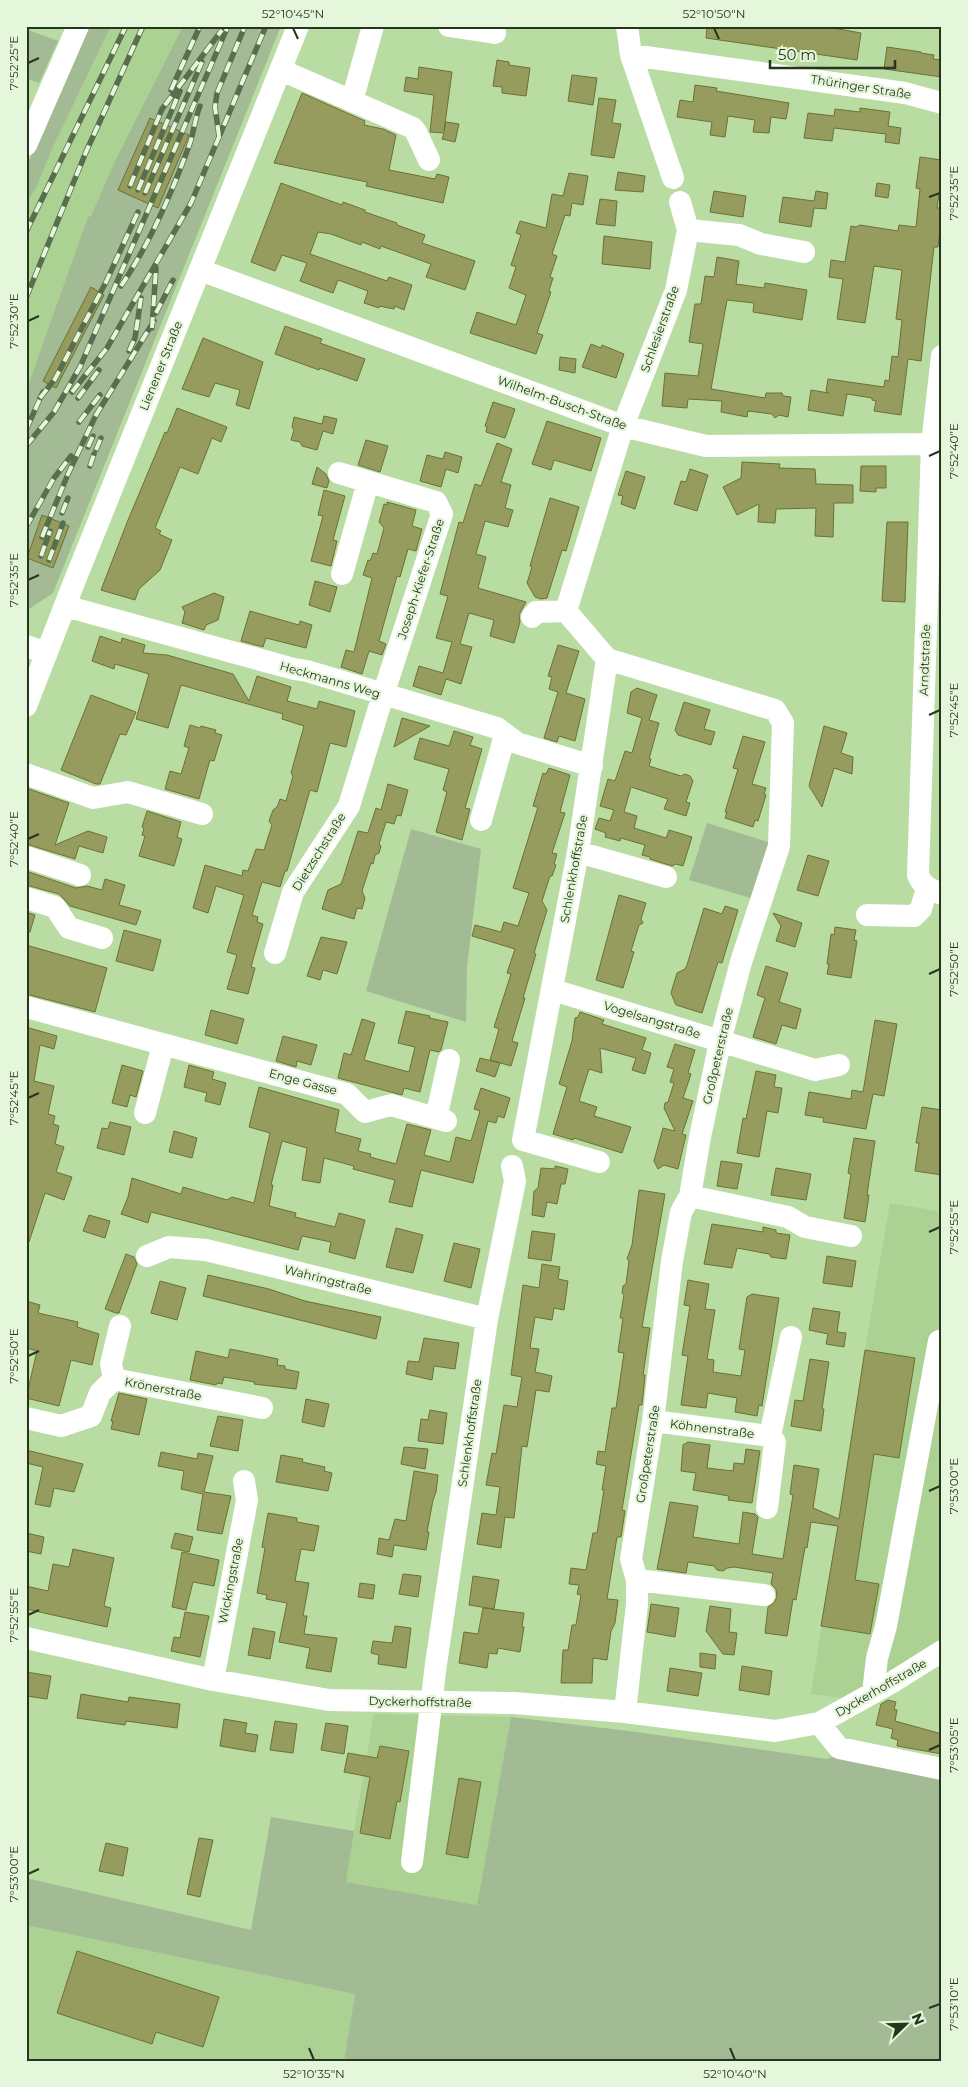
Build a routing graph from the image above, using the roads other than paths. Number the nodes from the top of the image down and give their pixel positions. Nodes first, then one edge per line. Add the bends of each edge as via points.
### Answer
1 (78, 26) edge
2 (298, 26) edge
3 (373, 26) edge
4 (449, 26) edge
5 (627, 26) edge
6 (495, 33) dead end
7 (631, 55) junction
8 (281, 70) junction
9 (352, 101) junction
10 (942, 103) edge
11 (26, 146) edge
12 (429, 160) dead end
13 (673, 178) dead end
14 (680, 202) dead end
15 (688, 230) junction
16 (804, 252) dead end
17 (200, 270) junction
18 (942, 356) edge
19 (623, 426) junction
20 (937, 445) edge
21 (339, 473) dead end
22 (368, 482) junction
23 (342, 574) dead end
24 (64, 606) junction
25 (566, 611) junction
26 (532, 618) dead end
27 (36, 650) edge
28 (606, 659) junction
29 (383, 695) junction
30 (26, 706) edge
31 (505, 734) junction
32 (592, 766) junction
33 (26, 774) edge
34 (202, 814) dead end
35 (481, 820) dead end
36 (578, 852) junction
37 (26, 857) edge
38 (80, 875) dead end
39 (666, 877) dead end
40 (934, 891) edge
41 (26, 898) edge
42 (868, 915) dead end
43 (102, 938) dead end
44 (275, 953) dead end
45 (552, 990) junction
46 (26, 1007) edge
47 (720, 1042) junction
48 (163, 1045) junction
49 (449, 1060) dead end
50 (839, 1065) dead end
51 (145, 1113) dead end
52 (600, 1162) dead end
53 (512, 1166) dead end
54 (690, 1196) junction
55 (851, 1236) dead end
56 (147, 1256) dead end
57 (487, 1319) junction
58 (120, 1326) dead end
59 (791, 1337) dead end
60 (939, 1341) dead end
61 (114, 1380) junction
62 (262, 1408) dead end
63 (26, 1418) edge
64 (653, 1421) junction
65 (770, 1436) junction
66 (244, 1481) dead end
67 (767, 1508) dead end
68 (637, 1580) junction
69 (764, 1595) dead end
70 (26, 1638) edge
71 (942, 1651) edge
72 (213, 1680) junction
73 (874, 1693) junction
74 (431, 1702) junction
75 (625, 1712) junction
76 (819, 1723) junction
77 (942, 1769) edge
78 (412, 1862) dead end

1 - 11 street
2 - 8 street, Lienener Straße
3 - 9 street
4 - 6 street
5 - 7 street
7 - 10 street, Thüringer Straße via 905,92
7 - 13 street
8 - 9 street
8 - 17 street, Lienener Straße
9 - 12 street via 413,128
14 - 15 street, Schlesierstraße
15 - 16 street via 739,235 761,244
15 - 19 street, Schlesierstraße via 676,290
17 - 19 street, Wilhelm-Busch-Straße
17 - 24 street, Lienener Straße
18 - 20 street, Arndtstraße
19 - 20 street, Wilhelm-Busch-Straße via 706,446
19 - 25 street
20 - 40 street, Arndtstraße via 918,875 922,883
21 - 22 street, Joseph-Kiefer-Straße
22 - 23 street
22 - 29 street, Joseph-Kiefer-Straße via 436,502 442,514
24 - 27 street, Lienener Straße
24 - 29 street, Heckmanns Weg via 307,671
25 - 26 street via 536,612
25 - 28 street
27 - 30 street, Lienener Straße
28 - 32 street, Schlenkhoffstraße
28 - 47 street, Großpeterstraße via 774,710 782,723 779,846 741,962
29 - 31 street, Heckmanns Weg via 497,728
29 - 44 street, Dietzschstraße via 349,806 293,892
31 - 32 street, Heckmanns Weg via 517,743
31 - 35 street
32 - 36 street, Schlenkhoffstraße
33 - 34 street via 93,798 128,792
36 - 39 street
36 - 45 street, Schlenkhoffstraße
37 - 38 street
40 - 42 street via 914,916
41 - 43 street via 55,907 69,928
45 - 47 street, Vogelsangstraße
45 - 52 street, Schlenkhoffstraße via 523,1140
46 - 48 street, Enge Gasse
47 - 50 street, Vogelsangstraße via 814,1070
47 - 54 street, Großpeterstraße
48 - 49 street, Enge Gasse via 347,1094 365,1112 391,1105 440,1119
48 - 51 street
53 - 57 street, Schlenkhoffstraße via 515,1181
54 - 55 street via 788,1217 805,1227
54 - 64 street, Großpeterstraße via 681,1212 672,1261
56 - 57 street, Wahringstraße via 169,1247 206,1250
57 - 74 street, Schlenkhoffstraße
58 - 61 street via 110,1364
59 - 65 street, Köhnenstraße
60 - 73 street via 888,1617 877,1658
61 - 62 street, Krönerstraße
61 - 63 street, Krönerstraße via 100,1393 92,1416 61,1426
64 - 65 street, Köhnenstraße
64 - 68 street, Großpeterstraße via 632,1559
65 - 67 street, Köhnenstraße via 775,1442
66 - 72 street, Wickingstraße via 247,1500
68 - 69 street
68 - 75 street, Großpeterstraße
70 - 72 street, Dyckerhoffstraße
71 - 73 street, Dyckerhoffstraße
72 - 74 street, Dyckerhoffstraße via 329,1700
73 - 76 street, Dyckerhoffstraße
74 - 75 street, Dyckerhoffstraße via 514,1703
74 - 78 street, Schlenkhoffstraße
75 - 76 street, Dyckerhoffstraße via 775,1731
76 - 77 street, Dyckerhoffstraße via 839,1748

